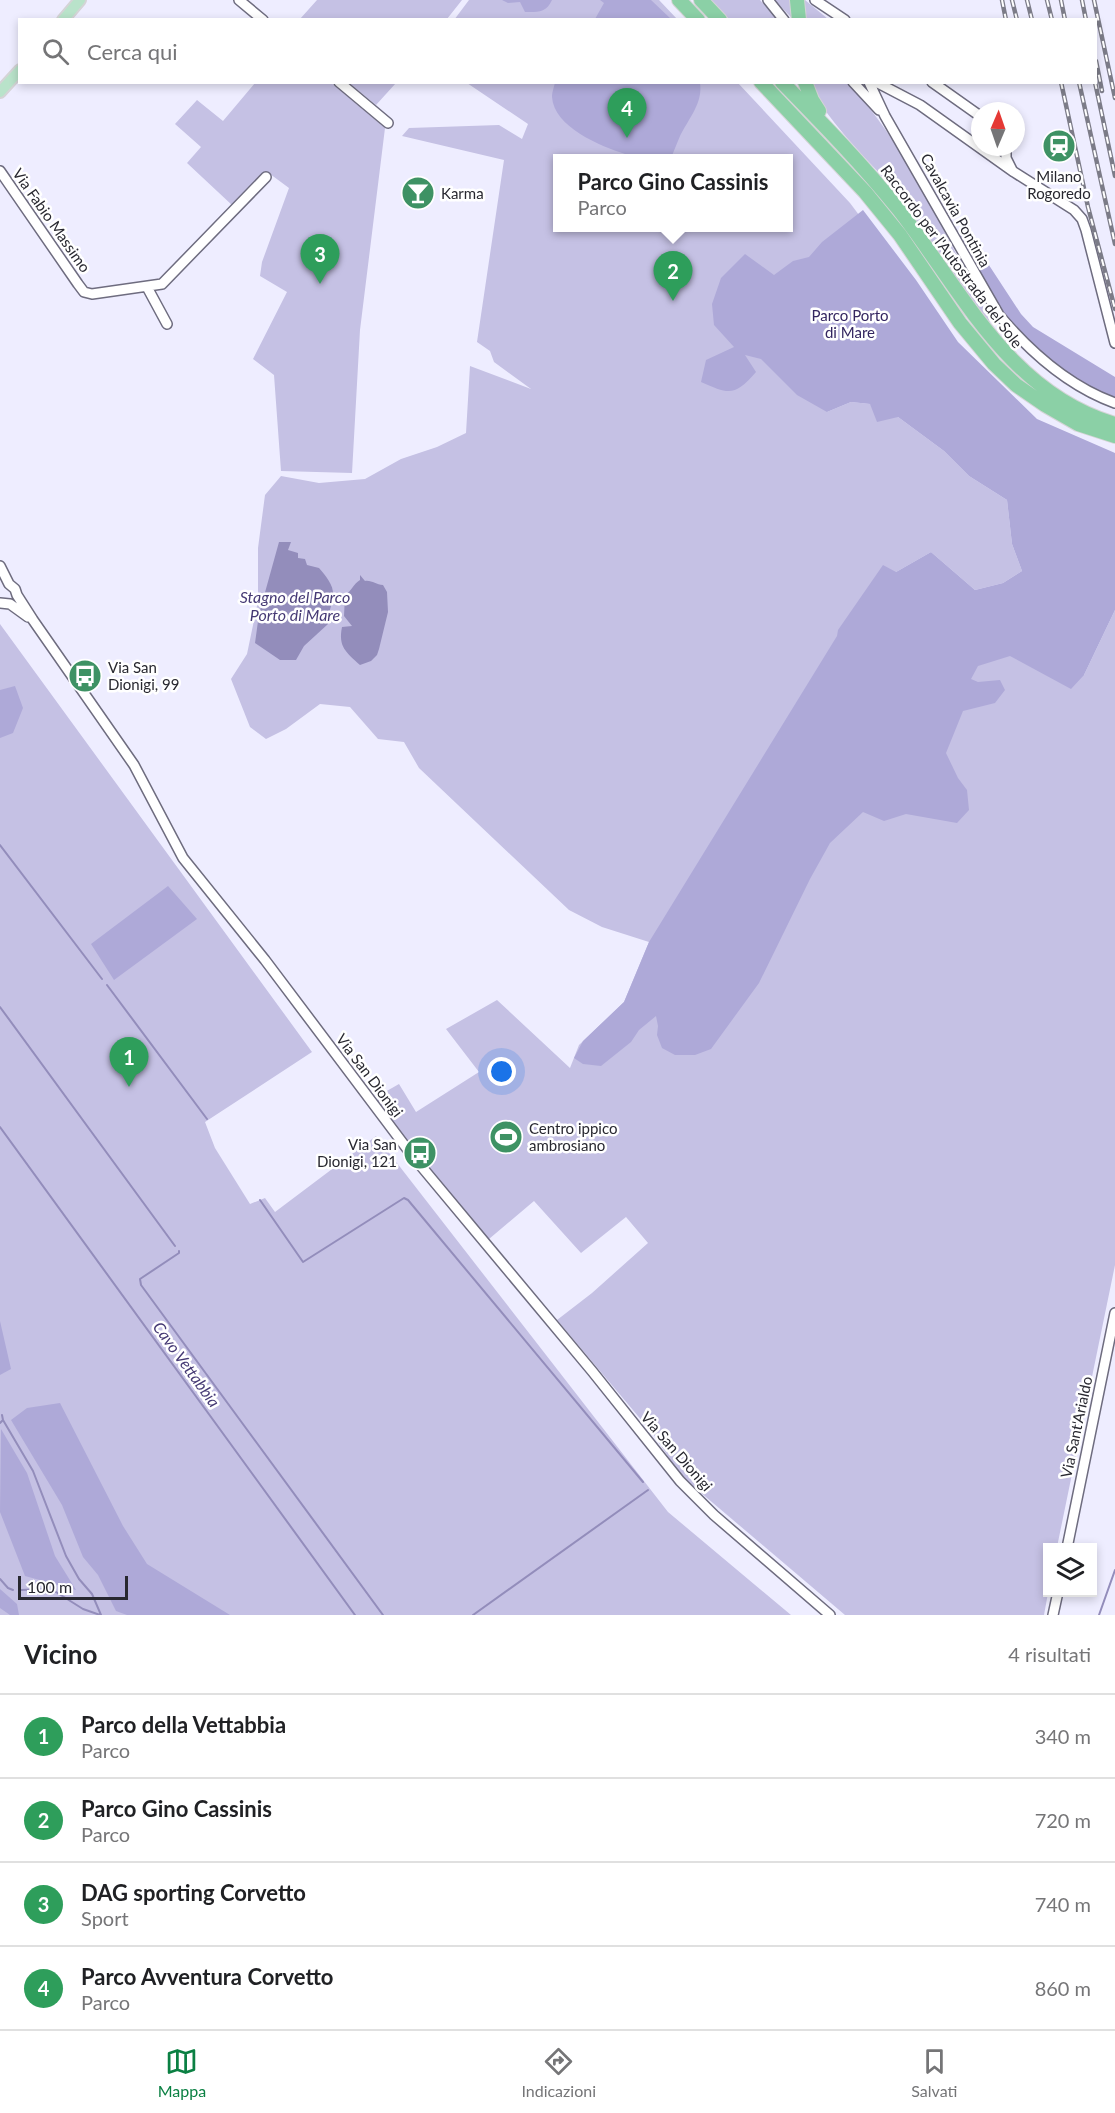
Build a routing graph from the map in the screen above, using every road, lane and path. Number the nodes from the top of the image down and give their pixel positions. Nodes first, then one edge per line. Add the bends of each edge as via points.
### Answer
1 (80, 0) edge
2 (238, 0) edge
3 (679, 0) edge
4 (701, 0) edge
5 (768, 0) edge
6 (797, 0) edge
7 (815, 0) edge
8 (835, 17) edge
9 (65, 18) edge
10 (260, 18) edge
11 (696, 18) edge
12 (718, 18) edge
13 (782, 18) edge
14 (799, 18) edge
15 (18, 72) edge
16 (341, 84) edge
17 (763, 84) edge
18 (784, 84) edge
19 (806, 84) edge
20 (855, 84) edge
21 (870, 84) edge
22 (880, 84) edge
23 (935, 84) edge
24 (0, 92) edge
25 (971, 110) edge
26 (885, 117) junction
27 (388, 123) dead end
28 (971, 141) edge
29 (992, 156) edge
30 (1006, 156) edge
31 (0, 171) edge
32 (1014, 172) junction
33 (266, 177) dead end
34 (895, 206) junction
35 (147, 287) junction
36 (167, 324) dead end
37 (1115, 343) edge
38 (1115, 403) edge
39 (1115, 424) edge
40 (1115, 436) edge
41 (0, 566) edge
42 (4, 585) edge
43 (17, 595) junction
44 (5, 604) edge
45 (33, 620) junction
46 (1115, 1313) edge
47 (1068, 1543) edge
48 (1057, 1597) edge
49 (830, 1615) edge
50 (1053, 1615) edge

1 - 9 main road
2 - 10 street
3 - 11 highway
4 - 12 highway
5 - 13 street
6 - 14 highway
7 - 8 street
15 - 24 main road
16 - 27 street
17 - 40 highway, Raccordo per l'Autostrada del Sole via 886,217 994,364 1045,405 1078,424
18 - 34 highway, Raccordo per l'Autostrada del Sole
19 - 34 highway via 816,109 884,183
20 - 26 street, Cavalcavia Pontinia
21 - 26 street, Cavalcavia Pontinia
22 - 28 street via 920,105
23 - 25 street
26 - 38 street, Cavalcavia Pontinia via 999,315 1021,341 1059,373
29 - 32 street
30 - 32 street
31 - 35 street, Via Fabio Massimo via 84,292
32 - 37 street via 1082,219
33 - 35 street via 162,284
34 - 39 highway, Raccordo per l'Autostrada del Sole via 1012,361 1060,398
35 - 36 street
41 - 42 street, Via San Dionigi
42 - 43 street, Via San Dionigi via 15,588
43 - 44 street, Via San Dionigi
43 - 45 street, Via San Dionigi
44 - 45 street, Via San Dionigi
45 - 49 street, Via San Dionigi via 134,765 183,858 412,1155 680,1480 714,1515
46 - 47 street, Via Sant'Arialdo
48 - 50 street

